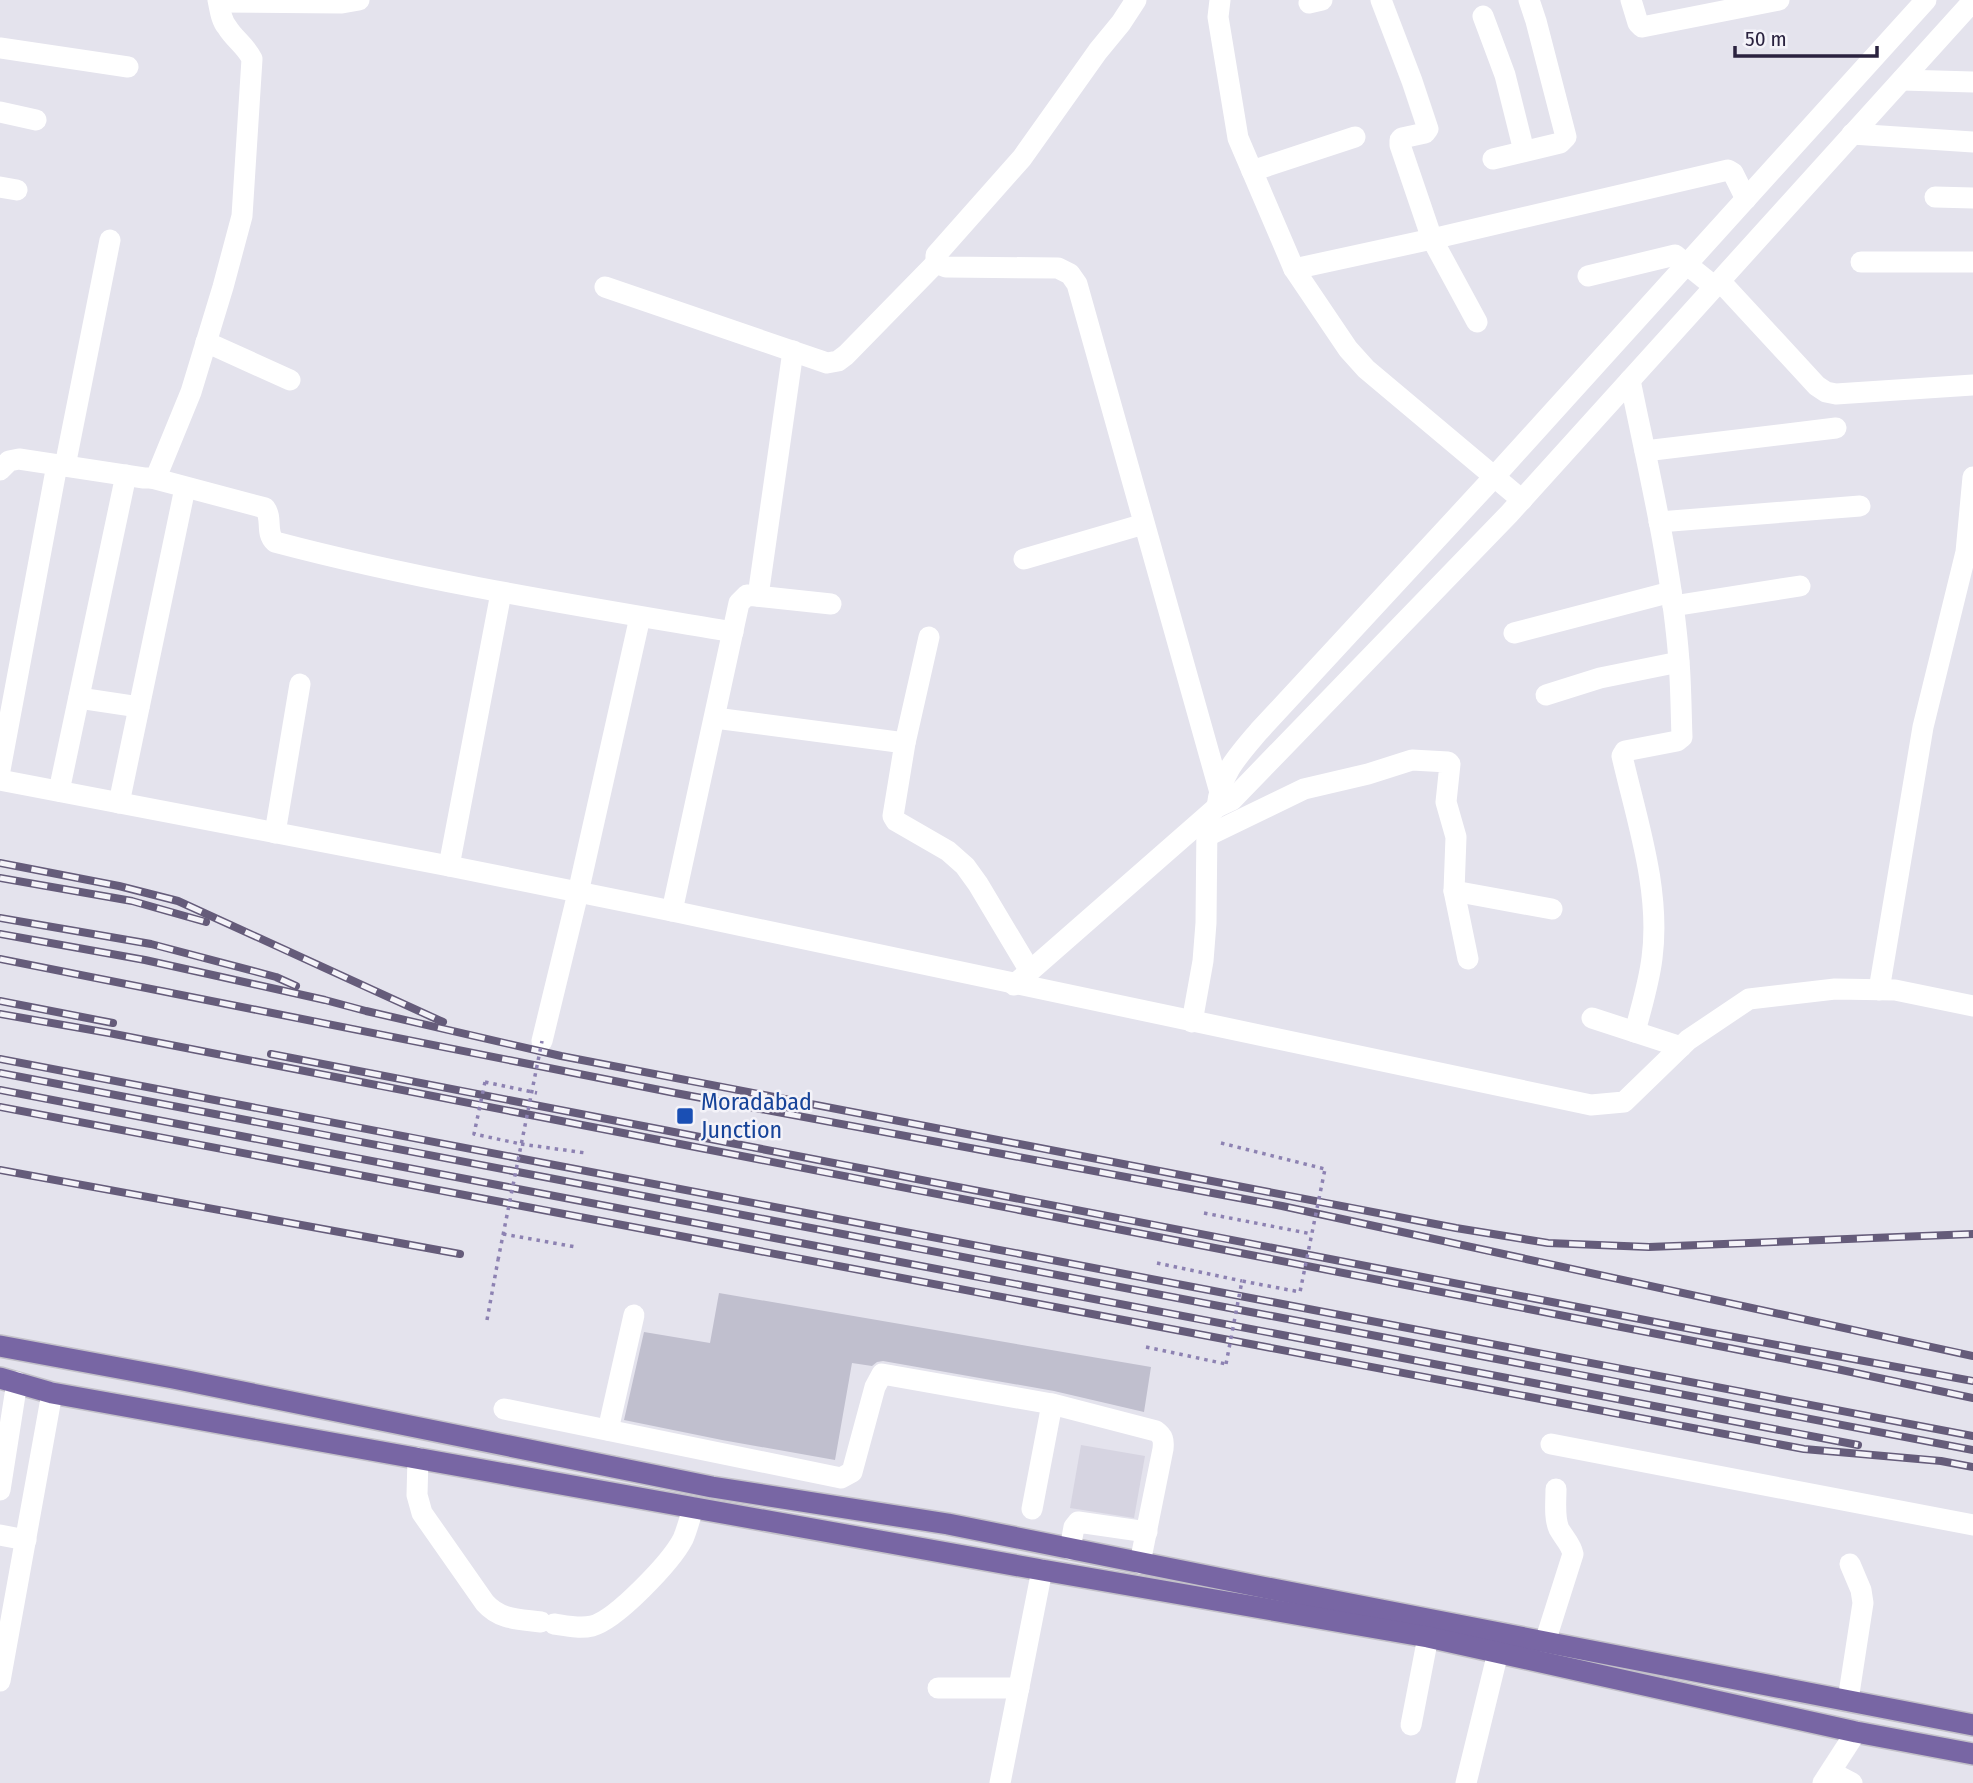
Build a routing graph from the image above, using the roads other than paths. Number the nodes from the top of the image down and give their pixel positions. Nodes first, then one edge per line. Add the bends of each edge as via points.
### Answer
1 (1136, 0) edge
2 (1220, 0) edge
3 (1381, 0) edge
4 (1528, 0) edge
5 (1631, 0) edge
6 (1779, 0) edge
7 (1926, 0) edge
8 (218, 1) edge
9 (347, 1) edge
10 (1973, 1) edge
11 (1483, 16) dead end
12 (0, 48) edge
13 (128, 67) dead end
14 (1902, 80) junction
15 (1973, 82) edge
16 (0, 112) edge
17 (36, 120) dead end
18 (1853, 134) junction
19 (1355, 137) dead end
20 (1973, 142) edge
21 (1524, 151) junction
22 (1493, 159) dead end
23 (1252, 171) junction
24 (1935, 197) dead end
25 (1973, 198) edge
26 (1746, 199) junction
27 (1433, 239) junction
28 (110, 240) dead end
29 (936, 262) junction
30 (1861, 262) dead end
31 (1973, 262) edge
32 (1687, 264) junction
33 (1294, 269) junction
34 (1588, 276) dead end
35 (1717, 284) junction
36 (605, 287) dead end
37 (1477, 322) dead end
38 (206, 341) junction
39 (793, 351) junction
40 (290, 380) dead end
41 (1630, 380) junction
42 (1973, 385) edge
43 (1836, 428) dead end
44 (1645, 452) junction
45 (61, 466) junction
46 (0, 470) edge
47 (126, 475) junction
48 (1494, 477) junction
49 (1973, 477) edge
50 (152, 478) junction
51 (185, 488) junction
52 (1522, 500) junction
53 (1860, 506) dead end
54 (1659, 522) junction
55 (1144, 524) junction
56 (1024, 559) dead end
57 (1800, 586) dead end
58 (501, 593) junction
59 (758, 596) junction
60 (1672, 599) junction
61 (831, 604) dead end
62 (640, 617) junction
63 (733, 632) junction
64 (1514, 633) dead end
65 (929, 637) dead end
66 (1679, 662) junction
67 (300, 684) dead end
68 (1546, 695) dead end
69 (79, 698) junction
70 (139, 707) junction
71 (715, 718) junction
72 (905, 743) junction
73 (0, 770) edge
74 (0, 780) edge
75 (59, 791) junction
76 (120, 803) junction
77 (1212, 812) junction
78 (275, 833) junction
79 (449, 866) junction
80 (1454, 891) junction
81 (578, 893) junction
82 (1552, 909) dead end
83 (672, 911) junction
84 (1468, 959) dead end
85 (1022, 978) junction
86 (1879, 990) junction
87 (1973, 1006) edge
88 (1592, 1018) dead end
89 (1192, 1022) junction
90 (1635, 1032) junction
91 (542, 1041) road end
92 (1681, 1047) junction
93 (634, 1315) dead end
94 (0, 1346) edge
95 (9, 1380) edge
96 (52, 1392) junction
97 (1052, 1404) junction
98 (504, 1409) dead end
99 (608, 1430) junction
100 (476, 1440) junction
101 (1551, 1444) dead end
102 (418, 1458) junction
103 (466, 1467) junction
104 (1556, 1489) dead end
105 (0, 1490) edge
106 (693, 1508) junction
107 (852, 1509) junction
108 (1032, 1509) dead end
109 (1973, 1525) edge
110 (1147, 1532) junction
111 (0, 1535) edge
112 (847, 1535) junction
113 (26, 1540) junction
114 (1070, 1549) junction
115 (1140, 1563) junction
116 (1850, 1564) dead end
117 (1042, 1570) junction
118 (1428, 1637) junction
119 (1545, 1642) junction
120 (1500, 1643) junction
121 (0, 1681) edge
122 (938, 1688) dead end
123 (1019, 1688) junction
124 (1847, 1700) junction
125 (1928, 1716) junction
126 (1973, 1724) edge
127 (1411, 1725) dead end
128 (1856, 1732) junction
129 (1922, 1744) junction
130 (1973, 1754) edge
131 (1827, 1777) edge
132 (1000, 1783) edge
133 (1466, 1783) edge
134 (1852, 1783) edge

1 - 29 street via 1022,158 936,255
2 - 23 street via 1218,17 1238,138
3 - 27 street via 1428,129 1402,138 1400,145
4 - 21 street via 1566,137 1560,143
5 - 6 street via 1642,27
7 - 26 street
8 - 9 street
8 - 38 street via 226,27 247,50 253,68 242,216
10 - 14 street
11 - 21 street via 1505,75
12 - 13 street
14 - 15 street
14 - 18 street
16 - 17 street
18 - 20 street
18 - 35 street
19 - 23 street
21 - 22 street
23 - 33 street
24 - 25 street
26 - 27 street via 1728,170
26 - 32 street
27 - 33 street
27 - 37 street
28 - 45 street
29 - 39 street via 838,361 827,363
29 - 55 street via 946,267 1058,268 1070,274 1082,300
30 - 31 street
32 - 34 street via 1672,255
32 - 35 street
32 - 48 street
33 - 48 street via 1366,369
35 - 41 street
35 - 42 street via 1826,392
36 - 39 street
38 - 40 street
38 - 50 street via 158,475
39 - 59 street
41 - 44 street
41 - 52 street
43 - 44 street
44 - 54 street
45 - 46 street via 19,459
45 - 47 street
45 - 73 street
47 - 50 street
47 - 69 street
48 - 52 street
48 - 77 street via 1251,741 1228,771
49 - 86 street via 1966,552 1923,727
50 - 51 street
51 - 58 street via 265,508 275,542
51 - 70 street
52 - 77 street via 1232,800
53 - 54 street
54 - 60 street
55 - 56 street
55 - 77 street
57 - 60 street
58 - 62 street
58 - 79 street
59 - 61 street
59 - 63 street via 747,595 739,603
60 - 64 street via 1576,615
60 - 66 street
62 - 63 street
62 - 81 street
63 - 71 street
65 - 72 street
66 - 68 street
66 - 90 street via 1682,737 1625,751 1622,756 1654,916 1652,958
67 - 78 street
69 - 70 street
69 - 75 street
70 - 76 street
71 - 72 street
71 - 83 street
72 - 85 street via 893,816 965,866
74 - 75 street
75 - 76 street
76 - 78 street
77 - 80 street via 1412,760 1447,761 1447,807 1456,837
77 - 85 street
77 - 89 street via 1203,961
78 - 79 street
79 - 81 street
80 - 82 street
80 - 84 street
81 - 83 street
81 - 91 street
83 - 85 street
85 - 89 street
86 - 87 street
86 - 92 street via 1835,989 1749,999
88 - 90 street
89 - 92 street via 1591,1105 1624,1101
90 - 92 street
93 - 99 street
94 - 100 main road
95 - 96 main road
95 - 105 street
96 - 102 main road
96 - 113 street
97 - 99 street via 882,1374 852,1472 841,1478
97 - 108 street
97 - 110 street via 1162,1436
98 - 99 street
100 - 103 main road
100 - 107 main road via 712,1488
101 - 109 street
102 - 103 main road
102 - 106 street via 417,1495 422,1513 485,1603 501,1617 580,1628 608,1619 672,1557
103 - 106 main road
104 - 119 street via 1556,1521 1573,1554
106 - 112 main road
107 - 112 main road
107 - 114 main road
110 - 114 street via 1078,1522
110 - 115 street
111 - 113 street
112 - 117 main road
113 - 121 street
114 - 115 main road
115 - 120 main road
116 - 124 street via 1863,1604
117 - 118 main road
117 - 123 street
118 - 120 main road
118 - 127 street
119 - 120 main road
119 - 124 main road
120 - 128 main road
120 - 133 street
122 - 123 street
123 - 132 street
124 - 125 main road
125 - 126 main road
125 - 129 main road
128 - 129 main road
128 - 131 street
129 - 130 main road
131 - 134 street

